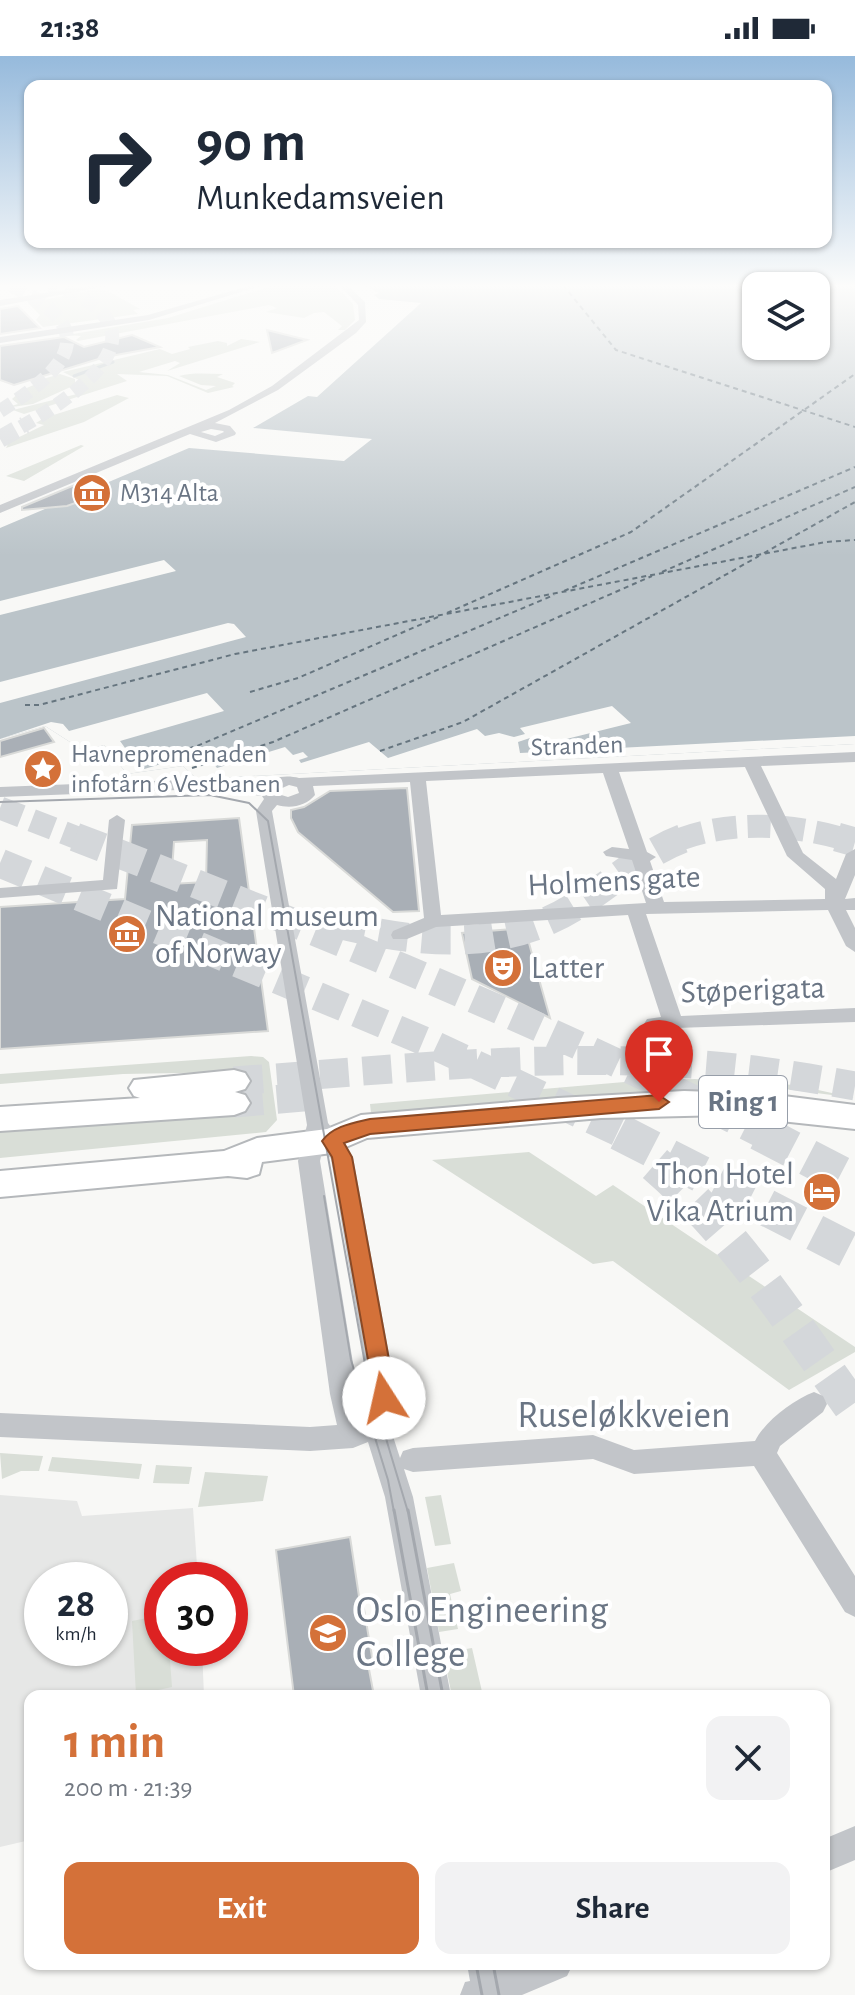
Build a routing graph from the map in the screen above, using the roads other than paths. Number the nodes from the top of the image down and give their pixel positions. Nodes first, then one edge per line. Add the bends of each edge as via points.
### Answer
1 (292, 375) edge
2 (233, 412) junction
3 (217, 426) dead end
4 (0, 509) edge
5 (855, 757) edge
6 (751, 762) junction
7 (610, 769) junction
8 (417, 775) junction
9 (0, 792) edge
10 (271, 796) junction
11 (117, 820) dead end
12 (612, 852) dead end
13 (855, 854) edge
14 (643, 857) junction
15 (0, 893) edge
16 (834, 904) junction
17 (855, 904) edge
18 (657, 908) junction
19 (635, 910) junction
20 (433, 921) junction
21 (400, 935) dead end
22 (855, 946) edge
23 (855, 1015) edge
24 (234, 1092) tunnel mouth
25 (0, 1099) edge
26 (115, 1100) junction
27 (855, 1117) edge
28 (0, 1119) edge
29 (318, 1142) junction
30 (0, 1184) edge
31 (814, 1404) dead end
32 (0, 1425) edge
33 (365, 1430) junction
34 (763, 1453) junction
35 (413, 1460) dead end
36 (855, 1602) edge
37 (435, 1690) edge
38 (855, 1843) edge
39 (830, 1853) edge
40 (536, 1970) edge
41 (485, 1986) edge

1 - 2 street
2 - 3 street
2 - 4 street
5 - 6 street, Stranden
6 - 7 street, Stranden
6 - 16 street via 796,856 834,887
7 - 8 street, Stranden
7 - 14 street
8 - 10 street, Stranden via 301,782 309,792 303,798 291,802
8 - 20 street
9 - 10 street via 203,784
10 - 29 street via 264,811
11 - 15 street via 111,885
12 - 14 street
13 - 16 street
14 - 18 street
16 - 17 street, Holmens gate
16 - 18 street, Holmens gate
16 - 22 street
18 - 19 street, Holmens gate
19 - 20 street, Holmens gate
19 - 23 street, Støperigata via 664,1024
20 - 21 street, Holmens gate
24 - 26 highway
25 - 26 highway
26 - 28 highway
27 - 29 highway, Ring 1 via 689,1100 370,1126
29 - 30 highway, Ring 1 via 257,1167 228,1163
29 - 33 street via 343,1394
29 - 33 street via 342,1157 384,1398 381,1418
31 - 34 street, Ruseløkkveien via 771,1437
32 - 33 street via 310,1439
33 - 37 street via 399,1497
34 - 35 street, Ruseløkkveien via 634,1462 593,1447
34 - 36 street
38 - 39 street
40 - 41 street

